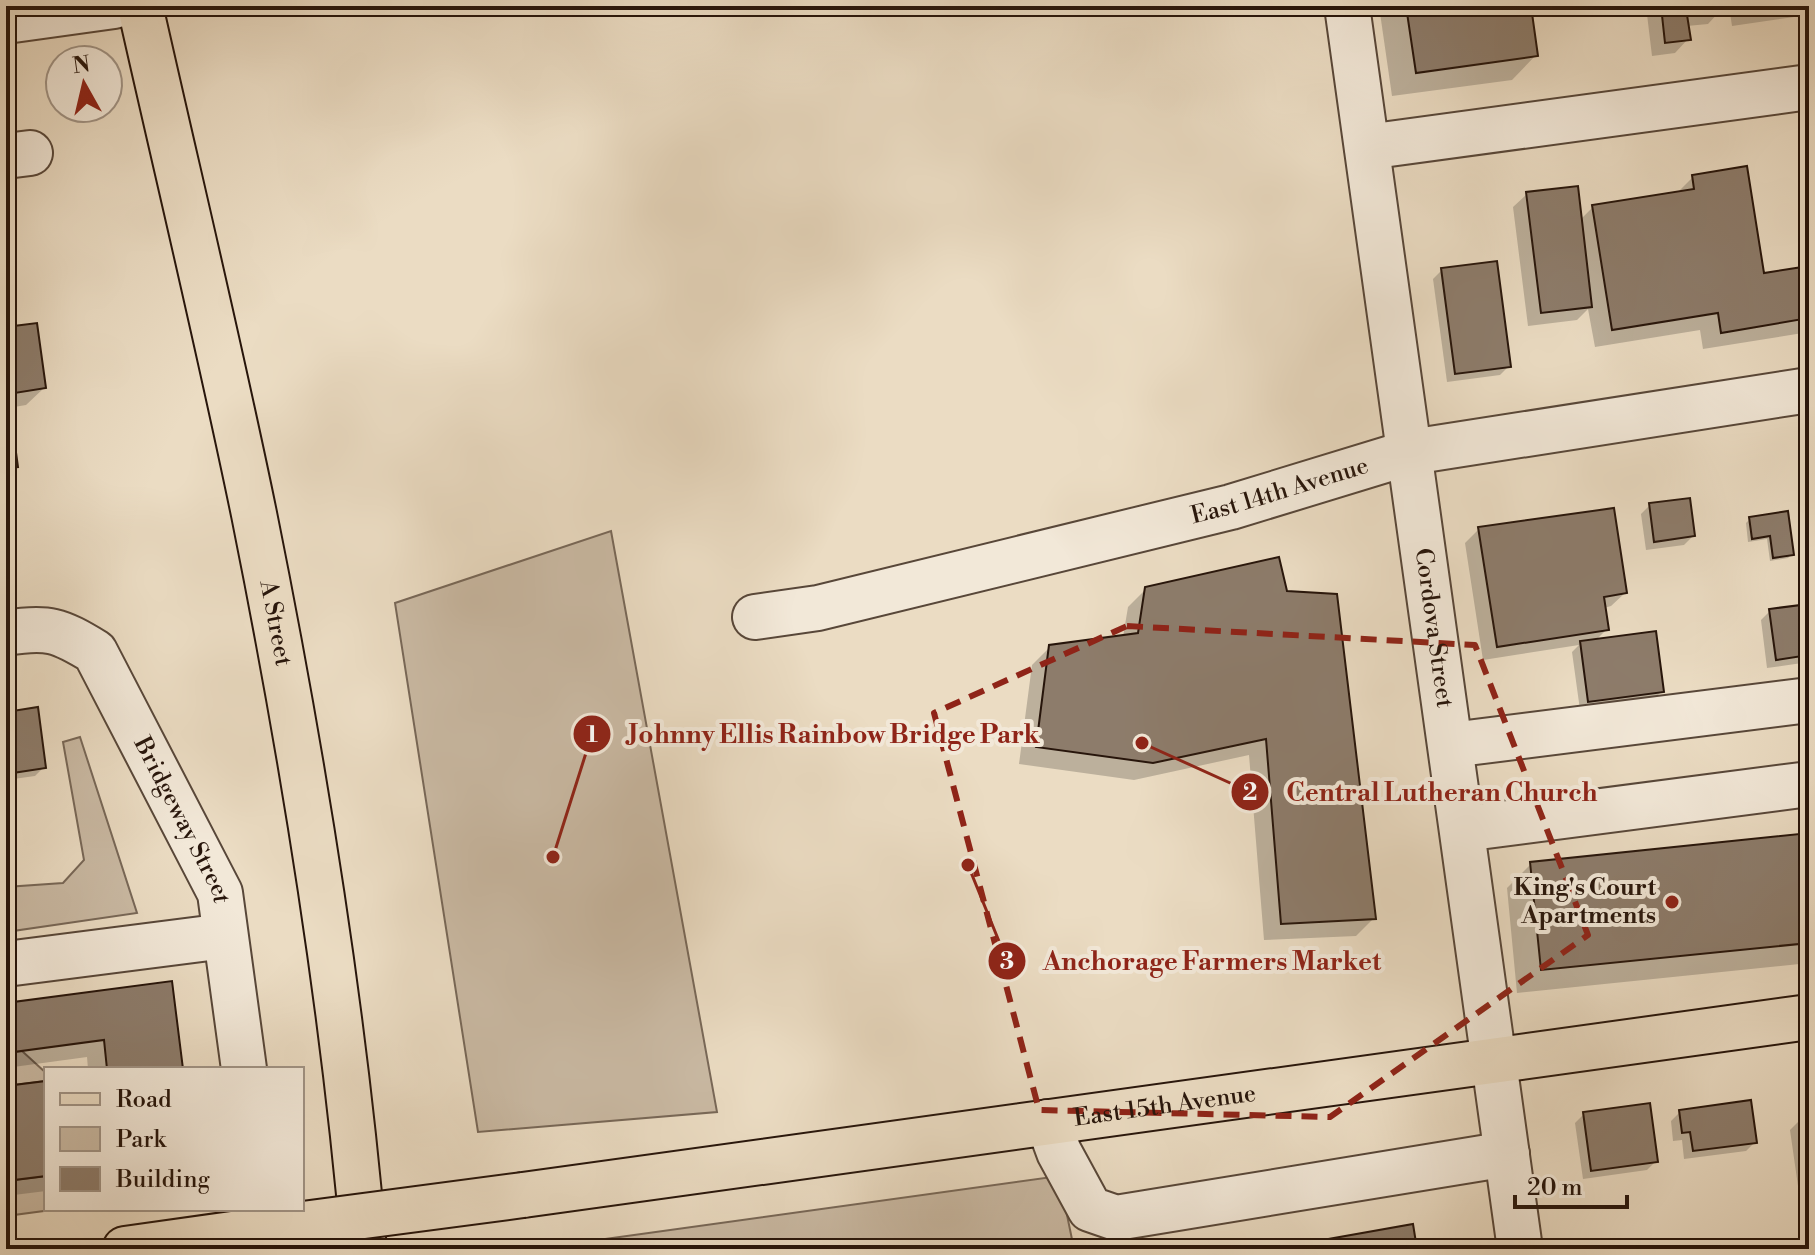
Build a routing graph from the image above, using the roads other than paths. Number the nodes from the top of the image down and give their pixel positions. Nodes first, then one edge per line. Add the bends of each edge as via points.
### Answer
1 (114, 6) edge
2 (140, 6) edge
3 (1347, 6) edge
4 (6, 21) edge
5 (1809, 87) edge
6 (1367, 147) junction
7 (1809, 390) edge
8 (1411, 452) junction
9 (755, 617) dead end
10 (20, 631) edge
11 (1809, 700) edge
12 (1451, 745) junction
13 (1809, 784) edge
14 (1463, 829) junction
15 (225, 936) junction
16 (6, 964) edge
17 (1809, 1017) edge
18 (1494, 1060) junction
19 (244, 1067) edge
20 (1048, 1122) junction
21 (1507, 1154) junction
22 (277, 1221) edge
23 (125, 1249) edge
24 (364, 1249) edge
25 (1520, 1249) edge

1 - 4 street
2 - 24 main road, A Street via 254,514 312,828 353,1117
3 - 6 street, Cordova Street
5 - 6 street
6 - 8 street, Cordova Street
7 - 8 street, East 14th Avenue
8 - 9 street, East 14th Avenue via 1231,507 818,608
8 - 12 street, Cordova Street
10 - 15 street, Bridgeway Street via 63,632 95,652 220,893
11 - 12 street
12 - 14 street, Cordova Street
13 - 14 street
14 - 18 street, Cordova Street
15 - 16 street
15 - 19 street, Bridgeway Street
17 - 18 main road, East 15th Avenue
18 - 20 main road, East 15th Avenue
18 - 21 street, Cordova Street
20 - 21 street via 1090,1209 1116,1218
20 - 22 main road, East 15th Avenue, bridge via 523,1195
21 - 25 street, Cordova Street
22 - 23 main road, East 15th Avenue

